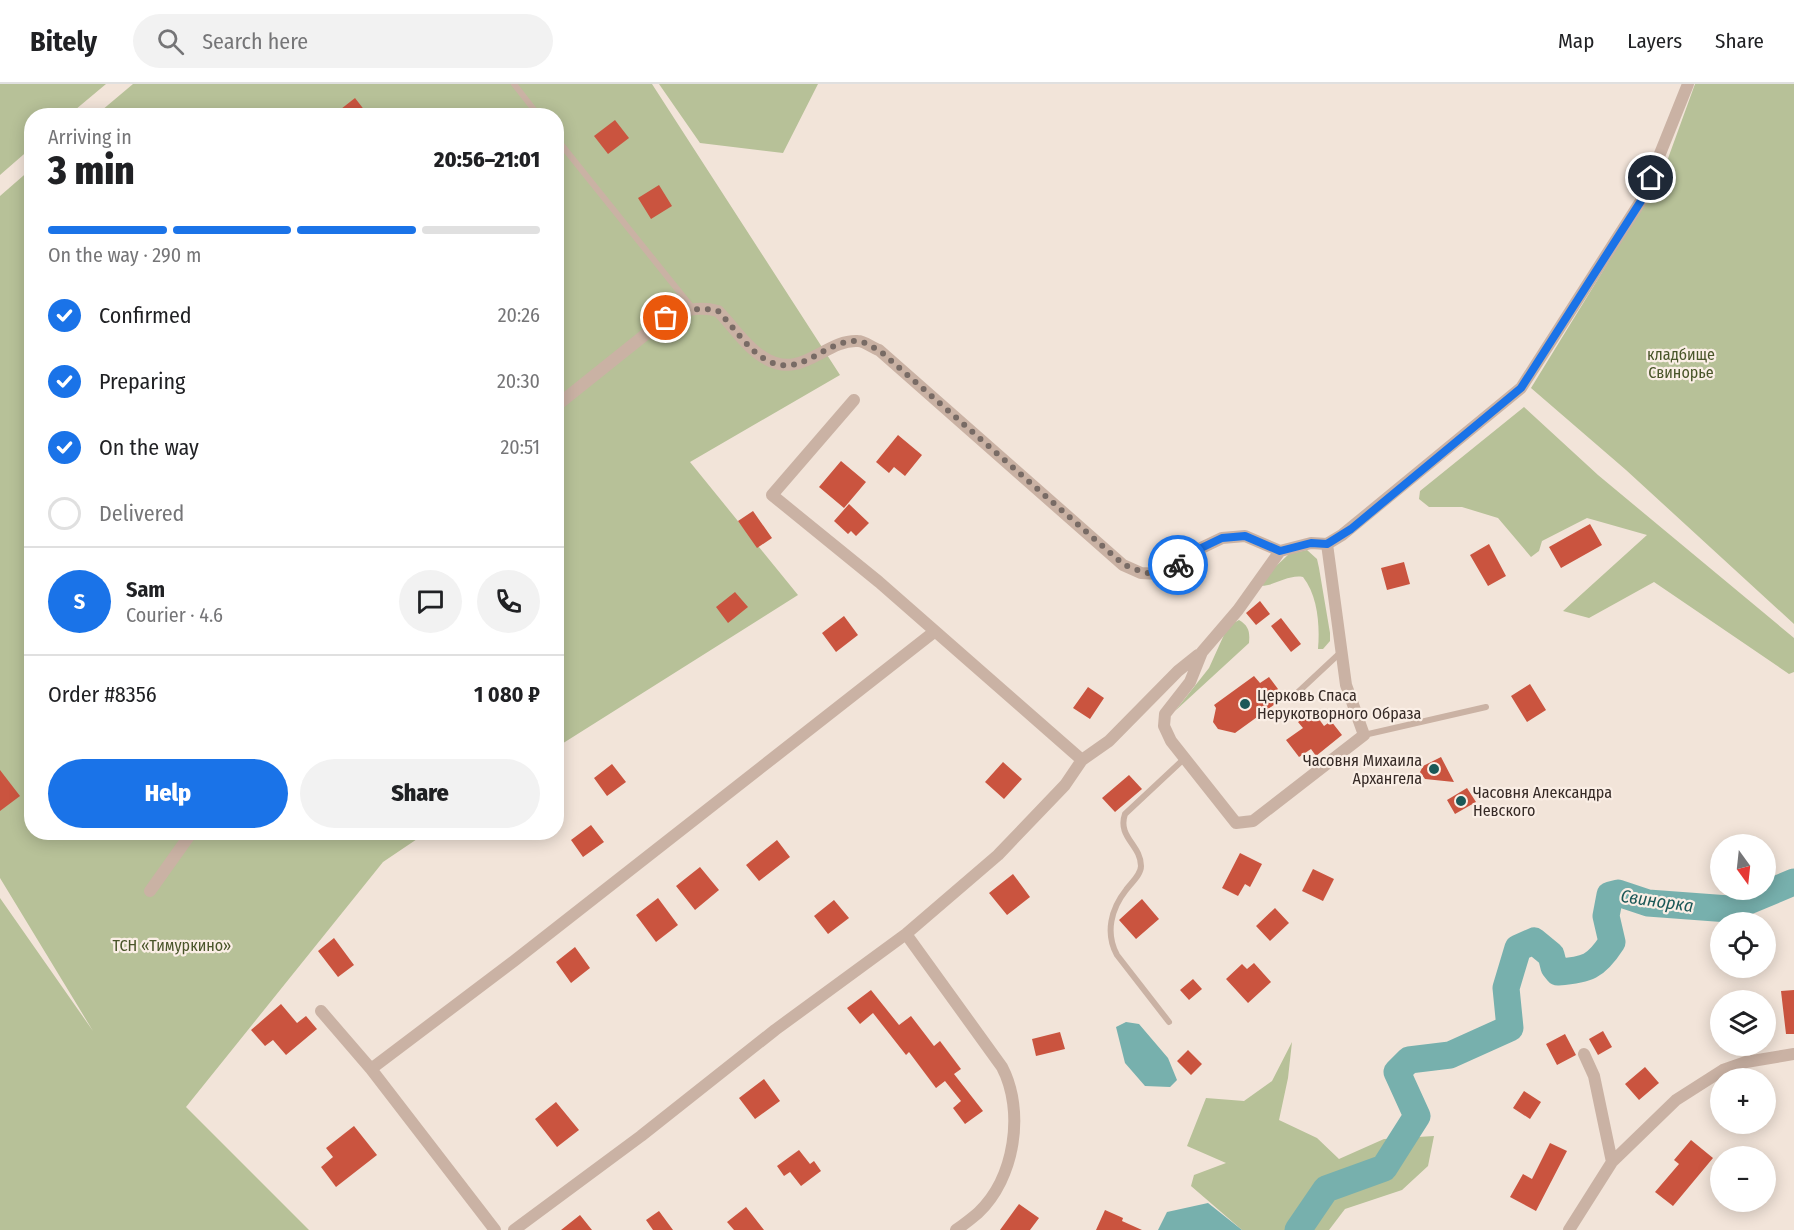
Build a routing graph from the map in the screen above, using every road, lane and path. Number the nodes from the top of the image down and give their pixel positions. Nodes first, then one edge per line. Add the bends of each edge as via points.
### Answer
1 (514, 84) edge
2 (1688, 84) edge
3 (533, 108) edge
4 (564, 148) edge
5 (694, 309) junction
6 (564, 400) edge
7 (854, 400) dead end
8 (1327, 544) junction
9 (1280, 551) junction
10 (934, 632) junction
11 (1202, 652) junction
12 (1341, 652) junction
13 (1296, 694) dead end
14 (1486, 706) dead end
15 (1364, 735) junction
16 (1187, 757) junction
17 (1082, 760) junction
18 (186, 840) edge
19 (150, 891) dead end
20 (906, 934) junction
21 (321, 1011) dead end
22 (1168, 1022) dead end
23 (1584, 1054) dead end
24 (1794, 1054) edge
25 (371, 1069) junction
26 (1612, 1162) junction
27 (495, 1230) edge
28 (514, 1230) edge
29 (956, 1230) edge
30 (1569, 1230) edge

1 - 3 lane
2 - 8 street via 1641,201 1521,388 1351,529
4 - 5 lane
5 - 6 street via 666,318
5 - 9 street via 718,311 761,357 776,364 795,366 858,341 879,350 1123,564 1141,573 1173,570 1197,550 1222,538 1245,536
7 - 10 street via 772,495
8 - 9 street via 1311,543
8 - 12 street
9 - 11 street
10 - 17 street
10 - 25 street via 514,962
11 - 16 street via 1190,682 1163,720 1166,732
11 - 17 street via 1109,741
12 - 13 lane
12 - 15 street via 1346,685
14 - 15 lane
15 - 16 street via 1253,821 1236,824
16 - 22 lane via 1125,814 1124,833 1141,866 1115,909 1110,929 1117,955
17 - 20 street via 1065,785 998,855
18 - 19 street
20 - 28 street
20 - 29 street via 1002,1067 1015,1101 1011,1150 998,1184 979,1213
21 - 25 street
23 - 26 street via 1594,1076
24 - 26 street via 1746,1062 1707,1079 1676,1100
25 - 27 street
26 - 30 street

